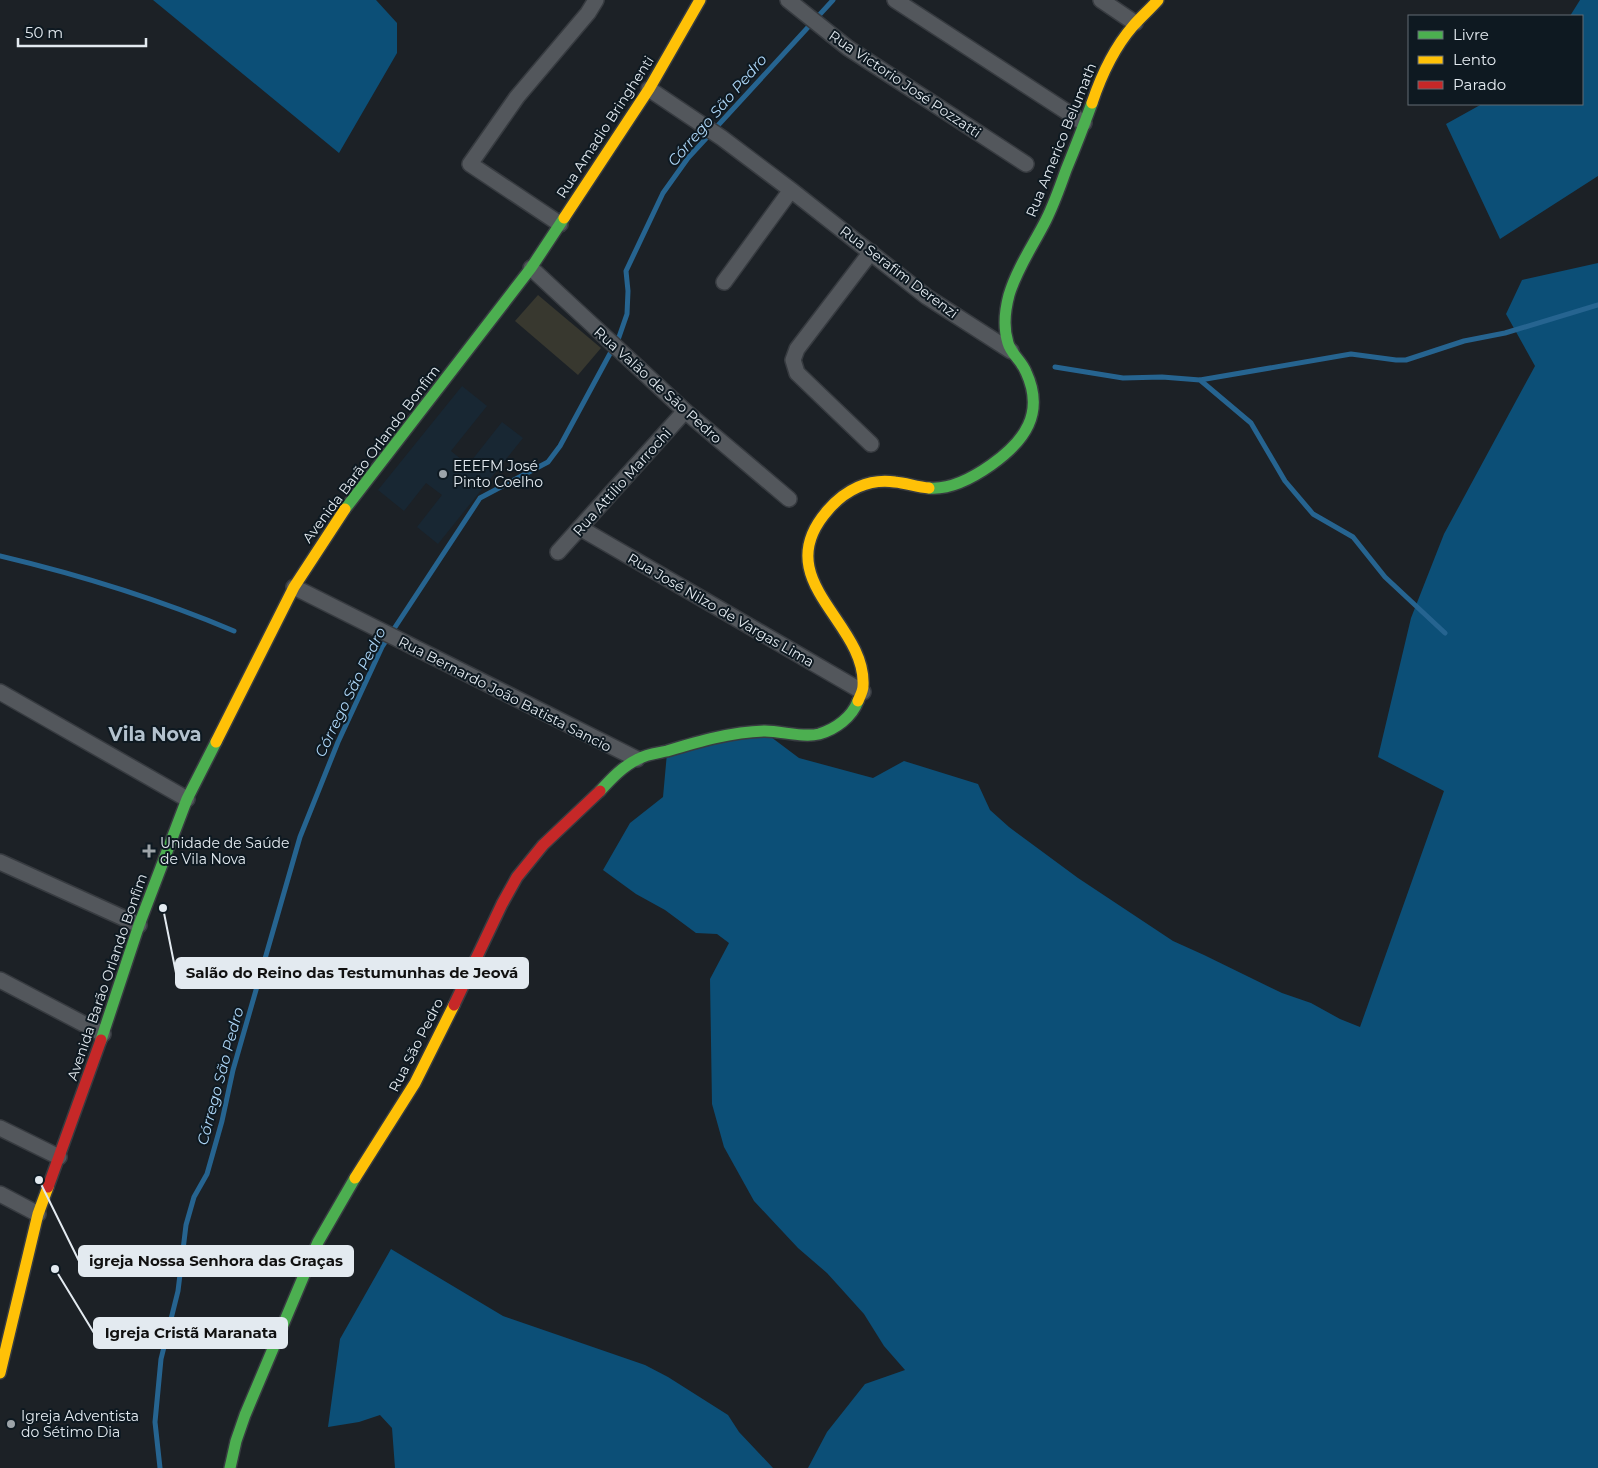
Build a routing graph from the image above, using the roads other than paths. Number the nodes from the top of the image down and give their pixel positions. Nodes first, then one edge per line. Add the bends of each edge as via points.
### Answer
1 (596, 0) edge
2 (700, 0) edge
3 (788, 0) edge
4 (895, 0) edge
5 (1101, 0) edge
6 (1158, 0) edge
7 (1135, 23) junction
8 (650, 89) junction
9 (1084, 123) junction
10 (1026, 164) dead end
11 (791, 190) junction
12 (560, 224) junction
13 (871, 252) junction
14 (531, 268) junction
15 (724, 282) dead end
16 (1011, 351) junction
17 (685, 411) junction
18 (871, 444) dead end
19 (789, 499) dead end
20 (580, 528) junction
21 (558, 552) dead end
22 (294, 587) junction
23 (0, 692) edge
24 (863, 692) junction
25 (637, 760) junction
26 (187, 799) junction
27 (0, 862) edge
28 (139, 926) junction
29 (0, 980) edge
30 (103, 1034) junction
31 (0, 1128) edge
32 (58, 1157) junction
33 (0, 1194) edge
34 (38, 1214) junction
35 (0, 1373) edge
36 (230, 1468) edge

1 - 12 street via 517,97 470,164
2 - 8 street, Rua Amadio Bringhenti
3 - 10 street, Rua Victorio José Pozzatti via 848,48
4 - 9 street
5 - 7 street
6 - 7 street, Rua Americo Belumath
7 - 9 street, Rua Americo Belumath via 1106,67
8 - 11 street, Rua Serafim Derenzi
8 - 12 street, Rua Amadio Bringhenti
9 - 16 street, Rua Americo Belumath via 1047,220 1013,282 1005,318 1005,334
11 - 13 street, Rua Serafim Derenzi
11 - 15 street
12 - 14 street, Rua Amadio Bringhenti
13 - 16 street, Rua Serafim Derenzi via 926,296
13 - 18 street via 797,348 793,360 797,372
14 - 17 street, Rua Valão de São Pedro
14 - 22 street, Avenida Barão Orlando Bonfim via 348,505
16 - 24 street, Rua Americo Belumath via 1022,363 1033,398 1031,422 1015,447 971,478 942,489 886,480 860,486 832,504 812,533 807,563 819,594 862,667
17 - 19 street, Rua Valão de São Pedro
17 - 20 street, Rua Attilio Marrochi
20 - 21 street, Rua Attilio Marrochi
20 - 24 street, Rua José Nilzo de Vargas Lima
22 - 25 street, Rua Bernardo João Batista Sancio
22 - 26 street, Avenida Barão Orlando Bonfim
23 - 26 street
24 - 25 street, Rua São Pedro via 859,704 847,719 819,734 748,732 712,738
25 - 36 street, Rua São Pedro via 607,783 538,850 515,879 417,1078 319,1240 247,1411
26 - 28 street, Avenida Barão Orlando Bonfim
27 - 28 street
28 - 30 street, Avenida Barão Orlando Bonfim
29 - 30 street
30 - 32 street, Avenida Barão Orlando Bonfim
31 - 32 street
32 - 34 street, Avenida Barão Orlando Bonfim
33 - 34 street
34 - 35 street, Avenida Barão Orlando Bonfim

